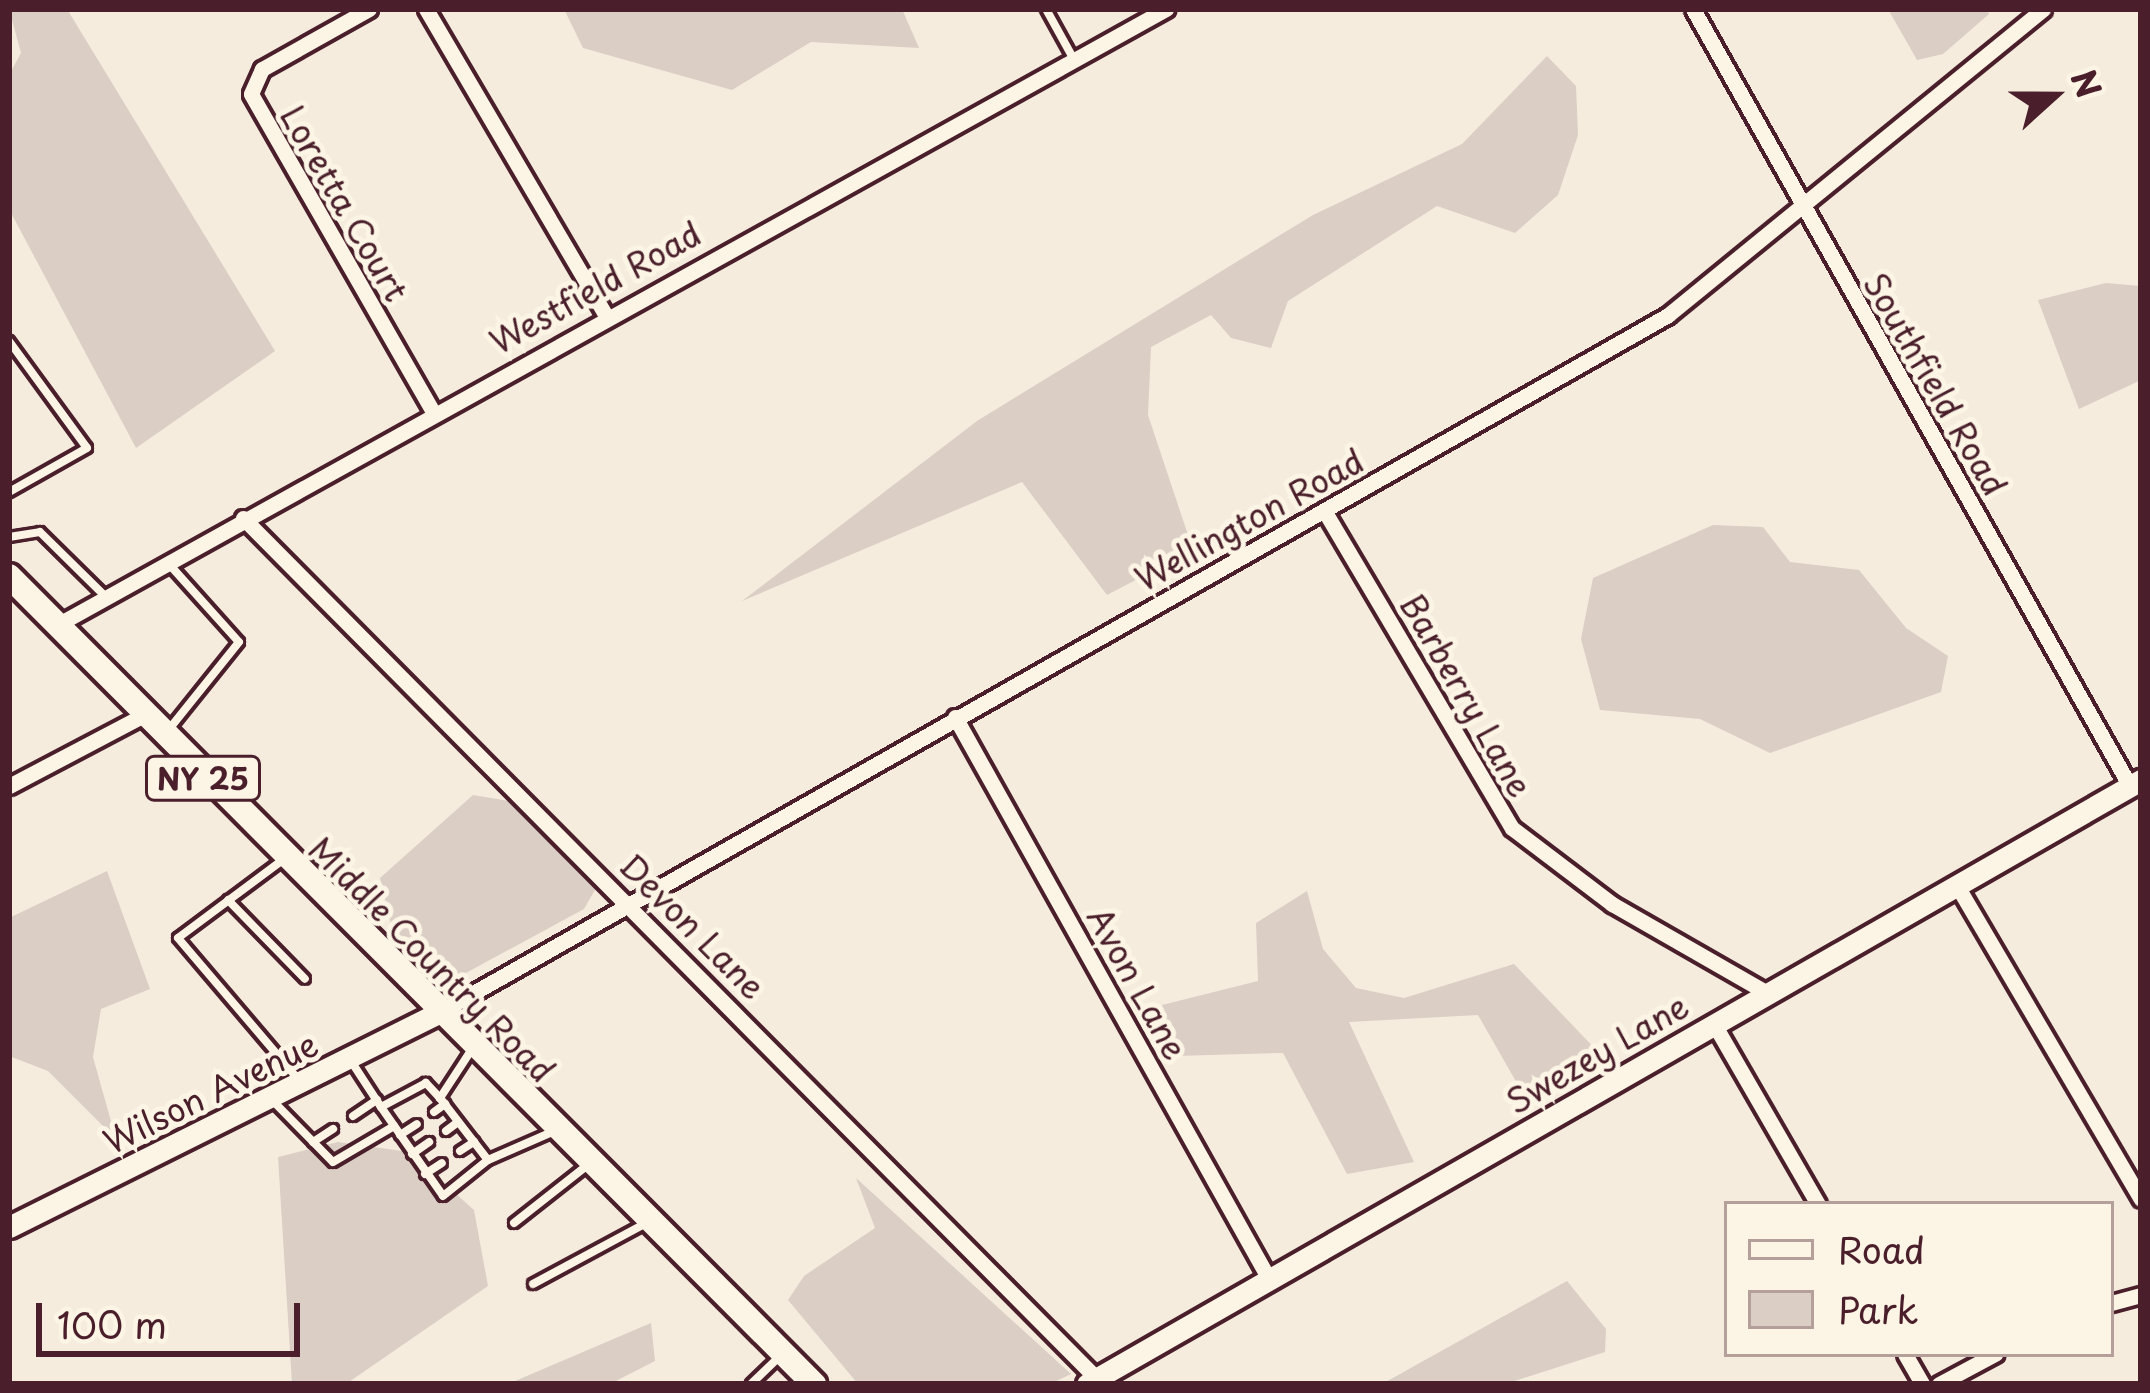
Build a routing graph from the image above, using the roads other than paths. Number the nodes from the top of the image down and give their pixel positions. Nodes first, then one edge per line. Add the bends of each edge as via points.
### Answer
1 (369, 9) edge
2 (426, 9) edge
3 (1046, 9) edge
4 (1166, 9) edge
5 (1693, 9) edge
6 (2043, 9) edge
7 (1074, 60) junction
8 (1801, 208) junction
9 (606, 316) junction
10 (9, 340) edge
11 (432, 410) junction
12 (9, 493) edge
13 (1324, 512) junction
14 (243, 518) junction
15 (9, 537) edge
16 (167, 562) junction
17 (9, 576) edge
18 (106, 597) junction
19 (57, 626) junction
20 (142, 716) junction
21 (955, 717) junction
22 (162, 736) junction
23 (2135, 783) edge
24 (9, 786) edge
25 (285, 859) junction
26 (1956, 884) junction
27 (228, 900) junction
28 (625, 901) junction
29 (305, 979) dead end
30 (1769, 994) junction
31 (438, 1013) junction
32 (1714, 1024) junction
33 (473, 1048) junction
34 (351, 1060) junction
35 (302, 1084) junction
36 (272, 1100) junction
37 (442, 1101) junction
38 (379, 1104) junction
39 (434, 1112) dead end
40 (353, 1116) dead end
41 (458, 1122) junction
42 (417, 1124) dead end
43 (394, 1126) junction
44 (333, 1129) dead end
45 (556, 1130) junction
46 (446, 1131) dead end
47 (400, 1136) junction
48 (313, 1142) junction
49 (429, 1142) dead end
50 (474, 1142) junction
51 (460, 1151) dead end
52 (412, 1154) junction
53 (488, 1160) junction
54 (442, 1162) dead end
55 (590, 1163) junction
56 (425, 1174) junction
57 (2141, 1199) edge
58 (1816, 1201) edge
59 (649, 1221) junction
60 (514, 1223) dead end
61 (9, 1227) edge
62 (1269, 1279) junction
63 (533, 1284) dead end
64 (783, 1353) junction
65 (1907, 1357) edge
66 (1989, 1357) edge
67 (1092, 1382) edge
68 (751, 1384) edge
69 (814, 1384) edge
70 (1922, 1384) edge
71 (1939, 1384) edge

1 - 11 street, Loretta Court via 262,69 251,94
2 - 9 street
3 - 7 lane
4 - 7 street, Westfield Road
5 - 8 street, Southfield Road
6 - 8 street, Wellington Road
7 - 9 street, Westfield Road
8 - 13 street, Wellington Road via 1668,315
8 - 23 street, Southfield Road
9 - 11 street, Westfield Road
10 - 12 lane via 87,448
11 - 14 street, Westfield Road
13 - 21 street, Wellington Road
13 - 30 street, Barberry Lane via 1513,828 1612,904
14 - 16 street, Westfield Road
14 - 28 street, Devon Lane
15 - 18 lane via 40,532
16 - 18 street, Westfield Road
16 - 22 lane via 239,642
17 - 19 main road, Middle Country Road / NY 25
18 - 19 street, Westfield Road
19 - 20 main road, Middle Country Road / NY 25
20 - 22 main road, Middle Country Road / NY 25
20 - 24 street
21 - 28 street, Wellington Road
21 - 62 street, Avon Lane
22 - 25 main road, Middle Country Road / NY 25
23 - 26 street, Swezey Lane
25 - 27 lane
25 - 31 main road, Middle Country Road / NY 25
26 - 30 street, Swezey Lane
26 - 57 street
27 - 29 lane
27 - 35 lane via 178,938
28 - 31 street, Wellington Road
28 - 67 street, Devon Lane
30 - 32 street, Swezey Lane
31 - 33 main road, Middle Country Road / NY 25
31 - 34 street, Wilson Avenue
32 - 58 street
32 - 62 street, Swezey Lane
33 - 37 lane
33 - 45 main road, Middle Country Road / NY 25
34 - 35 street, Wilson Avenue
34 - 38 lane
35 - 36 street, Wilson Avenue
36 - 48 lane
36 - 61 street, Wilson Avenue
37 - 38 lane via 426,1083
37 - 39 lane
37 - 41 lane
38 - 40 lane
38 - 43 lane
41 - 46 lane
41 - 50 lane
42 - 47 lane
43 - 47 lane
43 - 48 lane via 333,1162
44 - 48 lane
45 - 53 lane
45 - 55 main road, Middle Country Road / NY 25
47 - 52 lane
49 - 52 lane
50 - 51 lane
50 - 53 lane
52 - 56 lane
53 - 56 lane via 443,1196
54 - 56 lane
55 - 59 main road, Middle Country Road / NY 25
55 - 60 lane
59 - 63 lane
59 - 64 main road, Middle Country Road / NY 25
62 - 67 street, Swezey Lane
64 - 68 lane
64 - 69 main road, Middle Country Road / NY 25
65 - 70 street
66 - 71 street

